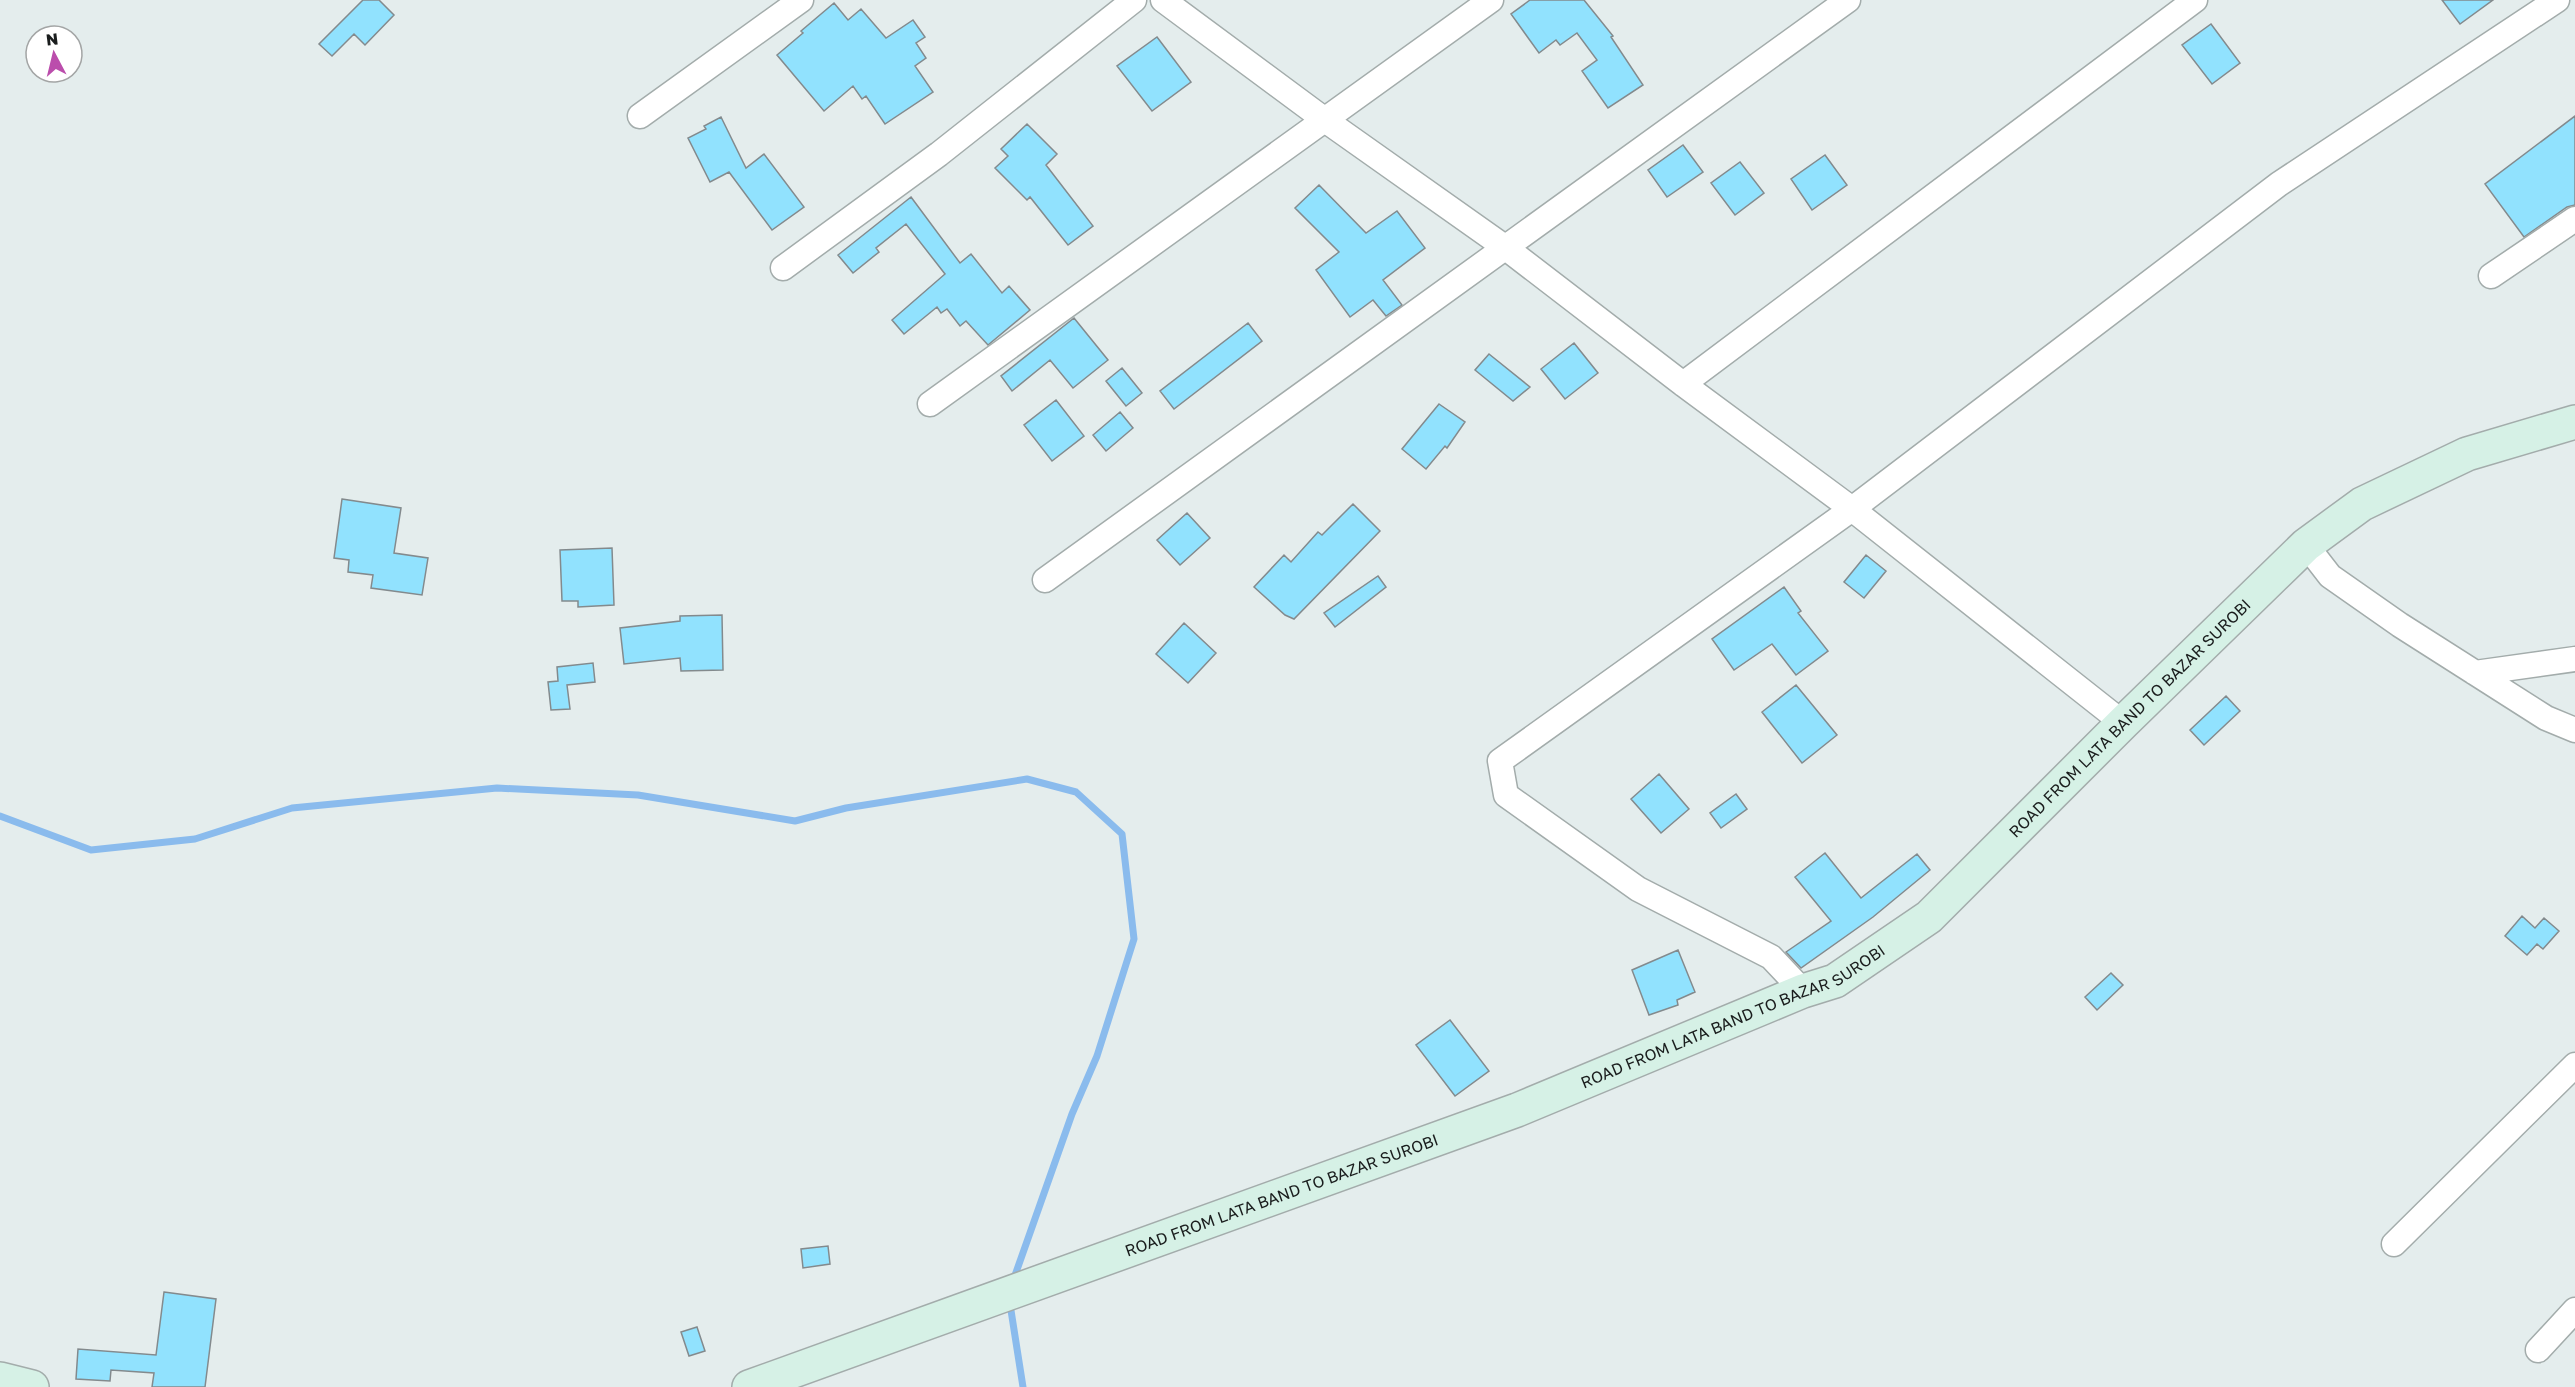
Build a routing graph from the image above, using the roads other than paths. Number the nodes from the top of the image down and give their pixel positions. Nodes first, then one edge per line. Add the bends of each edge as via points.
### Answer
1 (801, 0) edge
2 (1134, 0) edge
3 (1163, 0) edge
4 (1491, 0) edge
5 (1848, 0) edge
6 (2195, 0) edge
7 (2558, 0) edge
8 (639, 116) dead end
9 (1325, 120) junction
10 (2575, 219) edge
11 (1506, 248) junction
12 (783, 268) dead end
13 (2491, 276) dead end
14 (1683, 384) junction
15 (930, 404) dead end
16 (2575, 422) edge
17 (1852, 509) junction
18 (2306, 545) junction
19 (1045, 580) dead end
20 (2575, 659) edge
21 (2475, 673) junction
22 (2123, 723) junction
23 (2575, 730) edge
24 (1803, 991) junction
25 (2575, 1065) edge
26 (2394, 1244) dead end
27 (2575, 1310) edge
28 (2538, 1350) dead end
29 (0, 1379) edge
30 (32, 1387) edge
31 (749, 1387) edge

1 - 8 street
2 - 12 street via 939,154
3 - 9 street
4 - 9 street
5 - 11 street
6 - 14 street
7 - 17 street via 2279,184
9 - 11 street
9 - 15 street
10 - 13 street
11 - 14 street
11 - 19 street
14 - 17 street
16 - 18 main road, ROAD FROM LATA BAND TO BAZAR SUROBI via 2468,454 2362,504
17 - 22 street
17 - 24 street via 1500,761 1506,795 1638,889 1771,957
18 - 21 street via 2330,576
18 - 22 main road, ROAD FROM LATA BAND TO BAZAR SUROBI
20 - 21 street
21 - 23 street via 2546,718
22 - 24 main road, ROAD FROM LATA BAND TO BAZAR SUROBI via 1929,917 1835,981
24 - 31 main road, ROAD FROM LATA BAND TO BAZAR SUROBI via 1517,1110
25 - 26 street
27 - 28 street
29 - 30 main road

